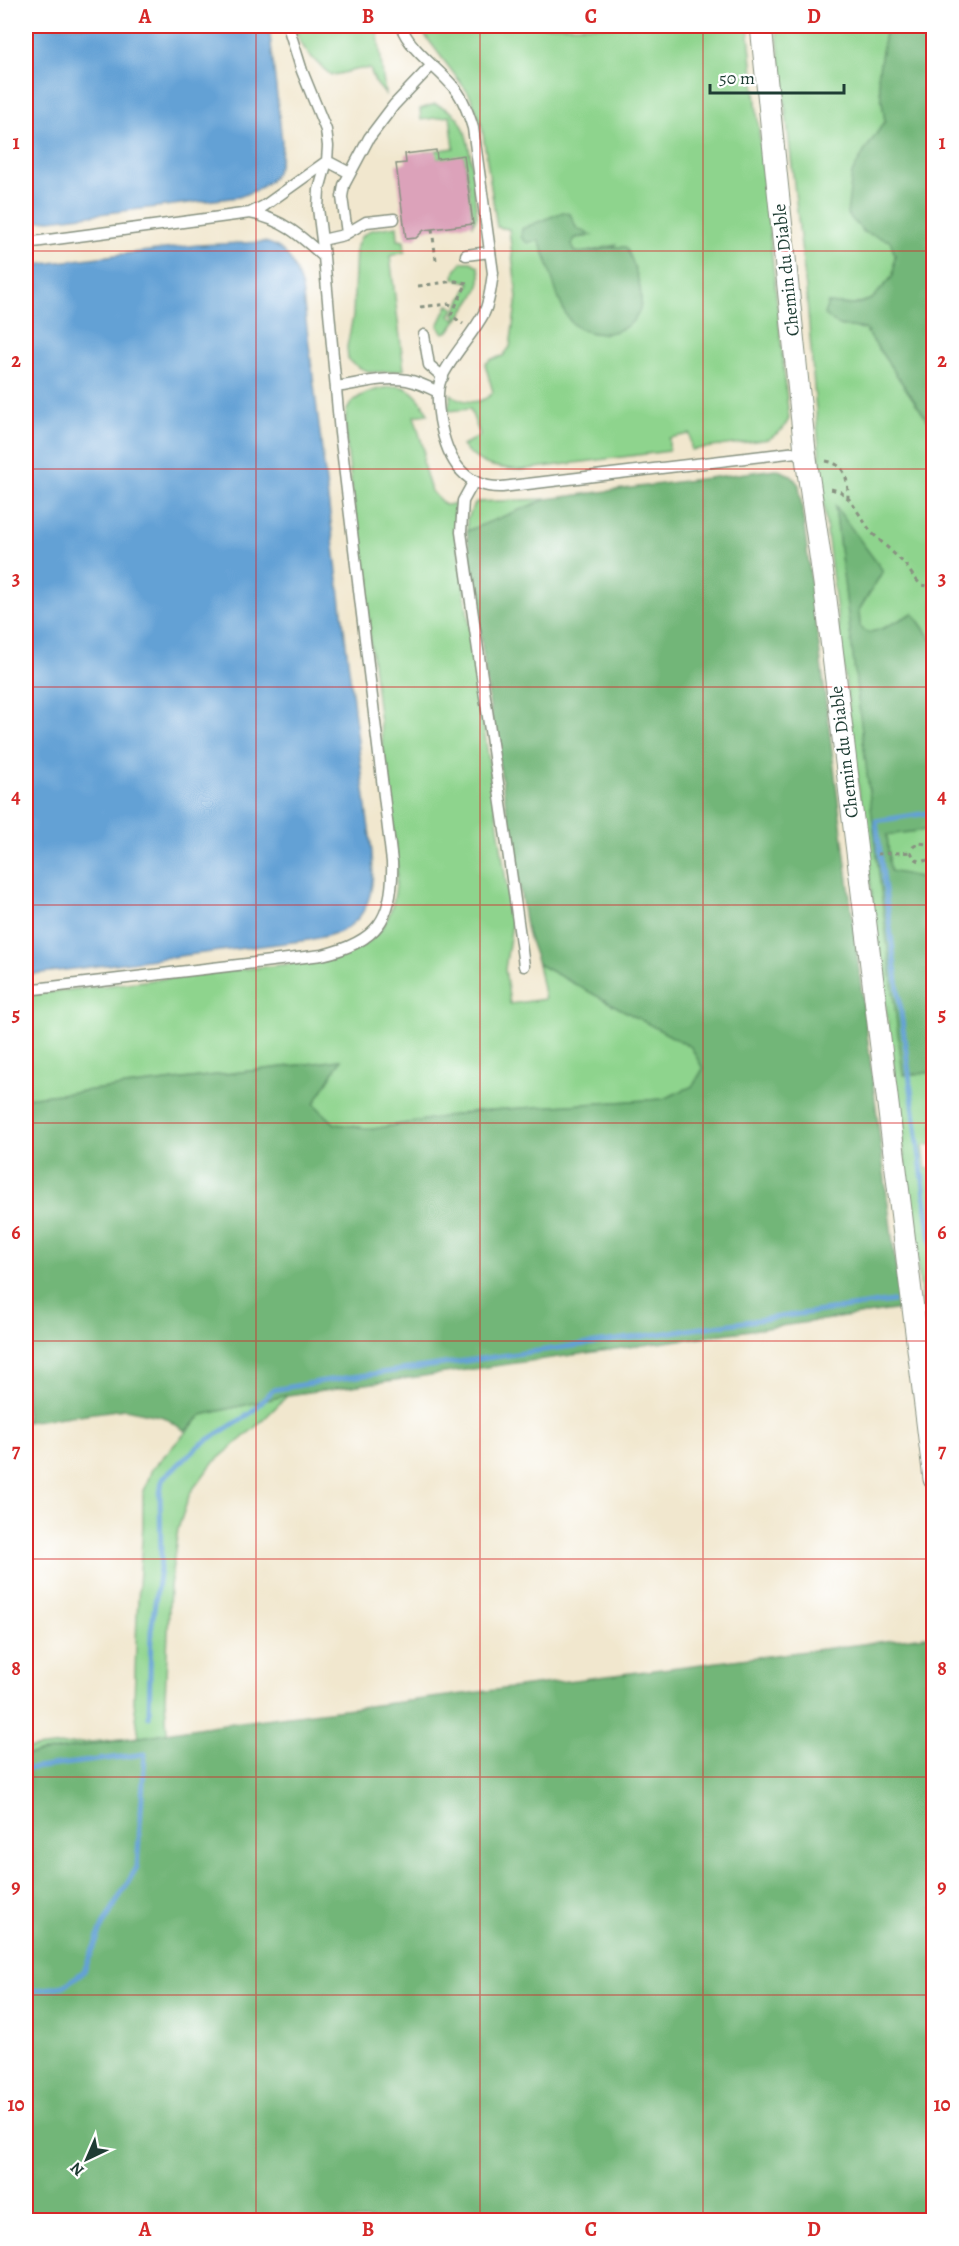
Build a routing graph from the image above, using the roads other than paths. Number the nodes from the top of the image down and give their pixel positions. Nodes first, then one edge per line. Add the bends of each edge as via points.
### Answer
1 (288, 26) edge
2 (402, 26) edge
3 (761, 26) edge
4 (432, 65) junction
5 (327, 161) junction
6 (350, 173) junction
7 (250, 213) junction
8 (394, 219) dead end
9 (347, 233) junction
10 (322, 240) junction
11 (26, 243) edge
12 (490, 252) junction
13 (466, 255) dead end
14 (324, 257) junction
15 (424, 335) dead end
16 (443, 377) junction
17 (336, 387) junction
18 (438, 392) junction
19 (806, 456) junction
20 (474, 481) junction
21 (524, 966) dead end
22 (26, 990) edge
23 (933, 1479) edge

1 - 5 lane via 326,130
2 - 4 lane
3 - 19 street, Chemin du Diable
4 - 6 lane via 394,105 369,138
4 - 12 lane via 457,90 473,128
5 - 6 lane
5 - 7 lane
5 - 10 lane via 319,190
6 - 9 lane via 342,189
7 - 11 lane
7 - 14 lane via 269,216 301,236
8 - 9 lane via 366,222
9 - 10 lane
10 - 14 lane
12 - 13 lane
12 - 16 lane via 493,273 484,312
14 - 17 lane
15 - 16 lane via 429,365
16 - 18 lane
17 - 18 lane via 406,379
17 - 22 lane via 392,862 393,886 385,916 356,944 322,955
18 - 20 lane via 441,429 448,452 454,464
19 - 20 lane via 489,488
19 - 23 street, Chemin du Diable
20 - 21 lane via 463,501 461,532

